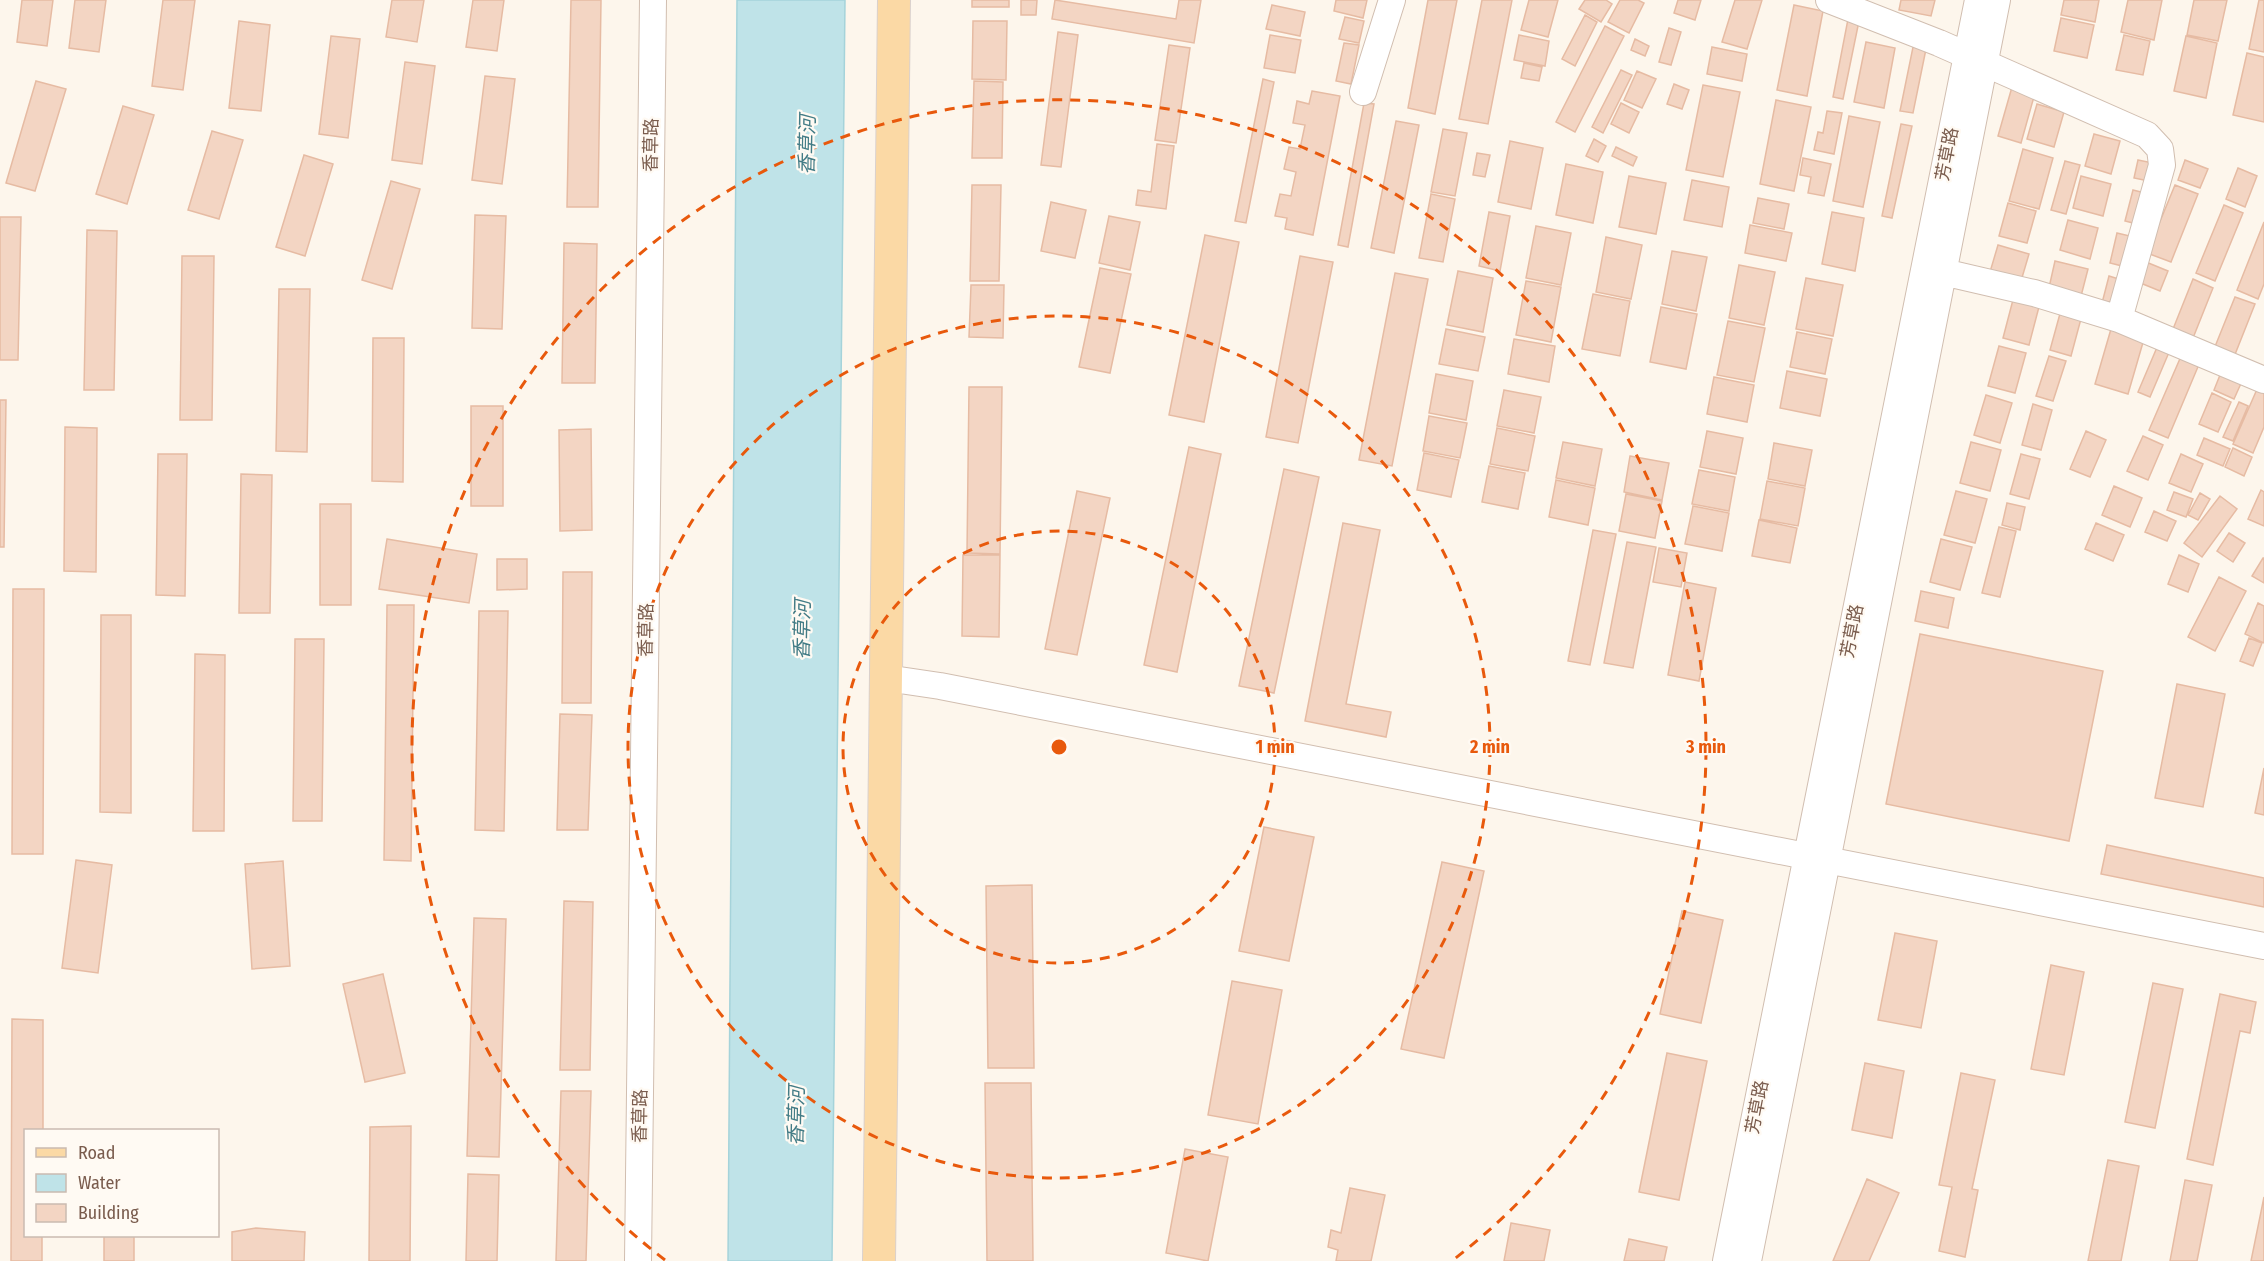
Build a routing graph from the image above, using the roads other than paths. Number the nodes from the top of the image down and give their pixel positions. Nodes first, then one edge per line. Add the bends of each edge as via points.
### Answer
1 (653, 0) edge
2 (894, 0) edge
3 (1392, 0) edge
4 (1829, 0) edge
5 (1978, 0) edge
6 (1997, 0) edge
7 (1976, 59) junction
8 (1363, 92) dead end
9 (1943, 272) junction
10 (2119, 319) junction
11 (2264, 380) edge
12 (886, 678) junction
13 (1817, 858) junction
14 (2264, 946) edge
15 (638, 1261) edge
16 (879, 1261) edge
17 (1726, 1261) edge
18 (1748, 1261) edge

1 - 15 street, 香草路
2 - 12 main road
3 - 8 street
4 - 7 street
5 - 7 street, 芳草路
6 - 7 street, 芳草路
7 - 9 street, 芳草路
7 - 10 street via 2147,135 2160,149 2162,165
7 - 13 street, 芳草路
9 - 10 street via 2034,293
9 - 13 street, 芳草路
10 - 11 street
12 - 13 street
12 - 16 main road
13 - 14 street
13 - 17 street, 芳草路
13 - 18 street, 芳草路

